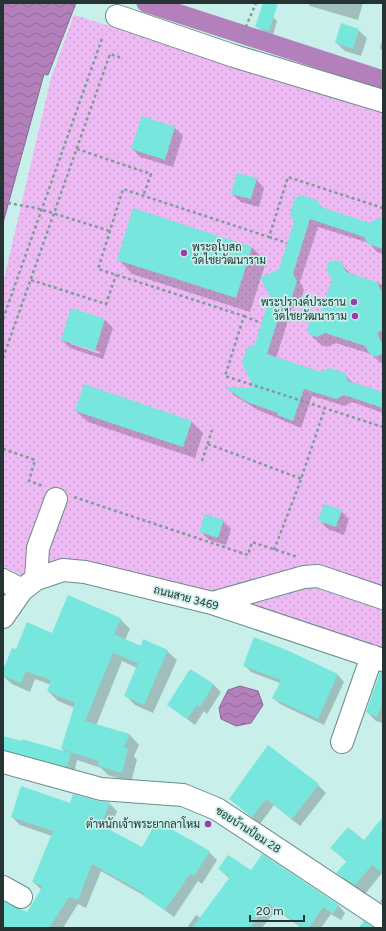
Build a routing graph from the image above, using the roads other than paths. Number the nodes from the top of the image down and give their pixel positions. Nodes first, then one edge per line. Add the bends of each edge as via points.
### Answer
1 (118, 16) dead end
2 (383, 101) edge
3 (55, 493) road end
4 (3, 580) edge
5 (29, 584) junction
6 (383, 598) edge
7 (212, 603) junction
8 (3, 617) edge
9 (378, 658) edge
10 (342, 742) dead end
11 (3, 762) edge
12 (383, 919) edge

1 - 2 street via 234,56
3 - 5 street
4 - 5 street
5 - 7 street, ถนนสาย 3469 via 63,570 85,572
5 - 8 street
6 - 7 street via 318,576 304,577
7 - 9 street, ถนนสาย 3469
9 - 10 street
11 - 12 street, ซอยบ้านป้อม 28 via 101,789 183,795 217,809

